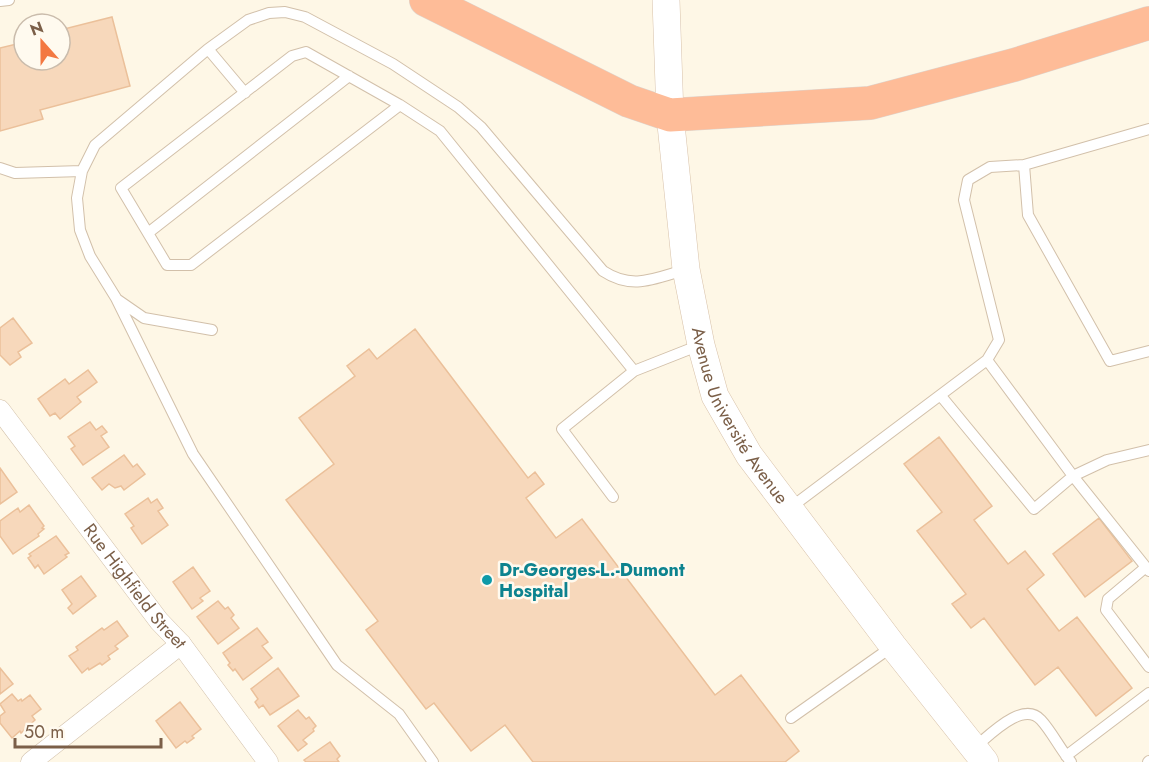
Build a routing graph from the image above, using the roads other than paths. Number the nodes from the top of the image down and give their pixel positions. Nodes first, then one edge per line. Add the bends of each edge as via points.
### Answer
1 (9, 0) edge
2 (426, 0) edge
3 (666, 0) edge
4 (0, 1) edge
5 (1149, 23) edge
6 (208, 49) junction
7 (350, 76) junction
8 (245, 93) junction
9 (400, 105) junction
10 (670, 115) junction
11 (1149, 129) edge
12 (1024, 165) junction
13 (0, 168) edge
14 (82, 171) junction
15 (148, 233) junction
16 (686, 269) junction
17 (116, 298) junction
18 (212, 330) dead end
19 (701, 345) junction
20 (1149, 351) edge
21 (987, 360) junction
22 (634, 371) junction
23 (941, 396) junction
24 (0, 410) edge
25 (1149, 450) edge
26 (1073, 476) junction
27 (614, 497) dead end
28 (789, 508) junction
29 (1148, 569) edge
30 (181, 644) junction
31 (893, 646) junction
32 (1149, 667) edge
33 (1149, 693) edge
34 (791, 718) dead end
35 (979, 755) edge
36 (1069, 759) edge
37 (31, 762) edge
38 (268, 762) edge
39 (434, 762) edge

1 - 4 lane
2 - 10 highway via 630,101
3 - 10 street, Avenue Université Avenue
5 - 10 highway via 1014,65 870,103
6 - 8 lane
6 - 14 lane via 95,146
6 - 16 lane via 248,20 269,12 305,17 393,64 466,114 603,271 617,280 638,283
7 - 8 lane via 306,52 292,56
7 - 9 lane
7 - 15 lane
8 - 15 lane via 121,188
9 - 15 lane via 190,265 167,265
9 - 22 lane via 440,131
10 - 16 street, Avenue Université Avenue
11 - 12 lane
12 - 20 lane via 1028,215 1110,362
12 - 21 lane via 990,167 968,180 964,201 999,340
13 - 14 lane via 15,173
14 - 17 lane via 76,198 80,230 90,256
16 - 19 street, Avenue Université Avenue
17 - 18 lane via 144,318
17 - 39 lane via 194,454 337,665 399,714
19 - 22 lane
19 - 28 street, Avenue Université Avenue via 715,396 749,455
21 - 23 lane
21 - 26 lane
22 - 27 lane via 562,429
23 - 26 lane via 1034,509
23 - 28 lane
24 - 30 street, Rue Highfield Street via 159,621
25 - 26 lane via 1107,460
26 - 29 lane
28 - 31 street, Avenue Université Avenue
29 - 32 lane via 1108,599 1106,610
30 - 37 street
30 - 38 street, Rue Highfield Street
31 - 34 lane
31 - 35 street, Avenue Université Avenue
33 - 36 lane
35 - 36 lane via 1018,714 1029,713 1040,718

